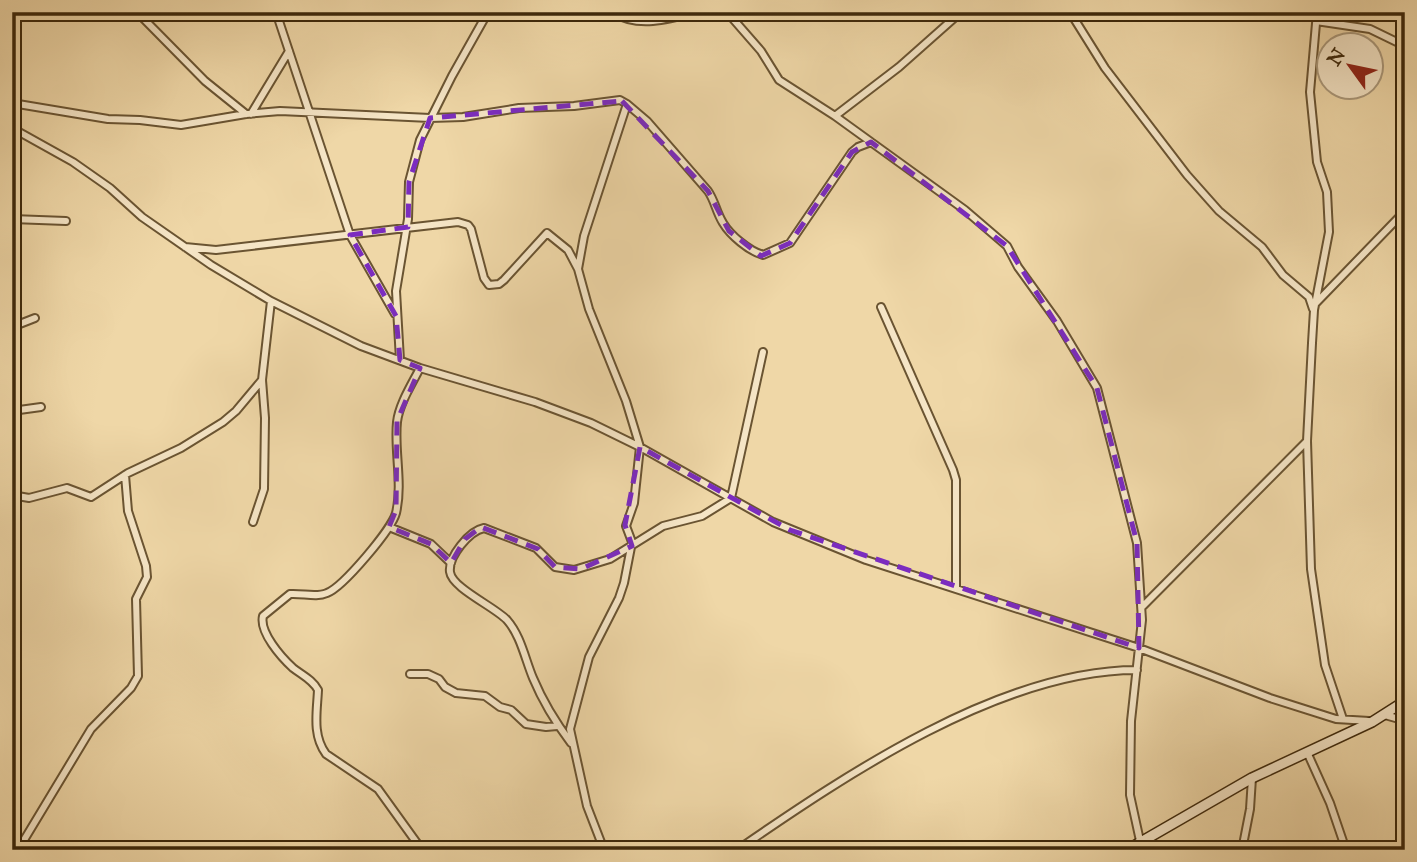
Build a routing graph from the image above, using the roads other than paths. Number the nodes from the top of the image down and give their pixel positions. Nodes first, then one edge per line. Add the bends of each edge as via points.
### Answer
1 (137, 12) edge
2 (276, 12) edge
3 (488, 12) edge
4 (611, 12) edge
5 (697, 12) edge
6 (727, 12) edge
7 (961, 12) edge
8 (1070, 12) edge
9 (1317, 12) edge
10 (1316, 21) junction
11 (1405, 46) edge
12 (289, 51) junction
13 (12, 103) edge
14 (627, 104) junction
15 (308, 111) junction
16 (249, 114) junction
17 (835, 116) junction
18 (430, 118) junction
19 (12, 128) edge
20 (871, 142) junction
21 (1405, 211) edge
22 (12, 219) edge
23 (66, 221) dead end
24 (406, 228) junction
25 (351, 235) junction
26 (183, 247) junction
27 (578, 269) junction
28 (271, 301) junction
29 (881, 307) dead end
30 (1315, 307) junction
31 (396, 316) junction
32 (35, 318) dead end
33 (12, 327) edge
34 (763, 352) dead end
35 (400, 360) junction
36 (420, 368) junction
37 (261, 380) junction
38 (41, 407) dead end
39 (12, 411) edge
40 (1307, 441) junction
41 (640, 447) junction
42 (125, 475) junction
43 (12, 495) edge
44 (731, 498) junction
45 (253, 522) dead end
46 (389, 527) junction
47 (632, 546) junction
48 (451, 563) junction
49 (956, 589) junction
50 (1142, 607) junction
51 (1139, 648) junction
52 (1137, 670) junction
53 (410, 674) dead end
54 (1405, 701) edge
55 (1385, 715) junction
56 (1343, 719) junction
57 (1402, 719) edge
58 (1372, 722) junction
59 (558, 726) junction
60 (1405, 737) edge
61 (572, 744) junction
62 (1307, 752) junction
63 (1252, 778) junction
64 (12, 843) edge
65 (1141, 846) edge
66 (17, 850) edge
67 (422, 850) edge
68 (604, 850) edge
69 (737, 850) edge
70 (1128, 850) edge
71 (1242, 850) edge
72 (1346, 850) edge

1 - 16 street via 205,80
2 - 12 street
3 - 18 street
4 - 5 street via 638,23
6 - 17 street via 779,80
7 - 17 street
8 - 30 street via 1173,159
9 - 10 street
10 - 11 street via 1356,25
10 - 30 street via 1310,92 1329,232
12 - 15 street
12 - 16 street
13 - 16 street via 181,125
14 - 18 street via 620,100
14 - 20 street via 708,191 729,231 763,255 790,243 852,152
14 - 27 street via 584,236
15 - 16 street
15 - 18 street
15 - 25 street
17 - 20 street
18 - 24 street via 409,182
19 - 26 street via 74,162
20 - 50 street via 1007,246 1097,388 1137,543
21 - 30 street
22 - 23 street
24 - 25 street
24 - 27 street via 468,225 489,285 504,280 547,233 568,250
24 - 31 street
25 - 26 street via 216,250
25 - 31 street
26 - 28 street
27 - 41 street
28 - 35 street via 360,346
28 - 37 street
29 - 49 street via 956,480
30 - 40 street
31 - 35 street
32 - 33 street
34 - 44 street
35 - 36 street
36 - 41 street via 535,402
36 - 46 street via 397,421 396,510
37 - 42 street via 223,422
37 - 45 street via 264,489
38 - 39 street
40 - 50 street
40 - 56 street via 1311,569 1325,665
41 - 44 street
41 - 47 street via 634,503 626,526
42 - 43 street via 91,498 67,488 29,498
42 - 66 street via 128,511 147,577 136,599 138,676 91,729
44 - 47 street via 702,516 663,526
44 - 49 street via 790,530
46 - 48 street via 431,544
46 - 67 street via 335,590 318,596 290,594 263,616 262,625 275,648 318,690 316,732 321,747 378,789
47 - 48 street via 592,566 568,570 552,566 536,548 480,528 465,539
47 - 61 street via 619,598 589,657 570,720
48 - 59 street via 454,581 512,626
49 - 51 street
50 - 51 street
51 - 52 street
51 - 56 street via 1270,698
52 - 65 street via 1130,795
52 - 69 street via 1110,670 1026,690 949,720 835,784
53 - 59 street via 428,674 456,692 485,696 526,723
54 - 55 street
55 - 57 street
55 - 58 street
56 - 58 street
57 - 60 street
58 - 62 street
59 - 61 street
61 - 68 street via 587,806
62 - 63 street
62 - 72 street
63 - 65 street
63 - 71 street
64 - 66 street
65 - 70 street

